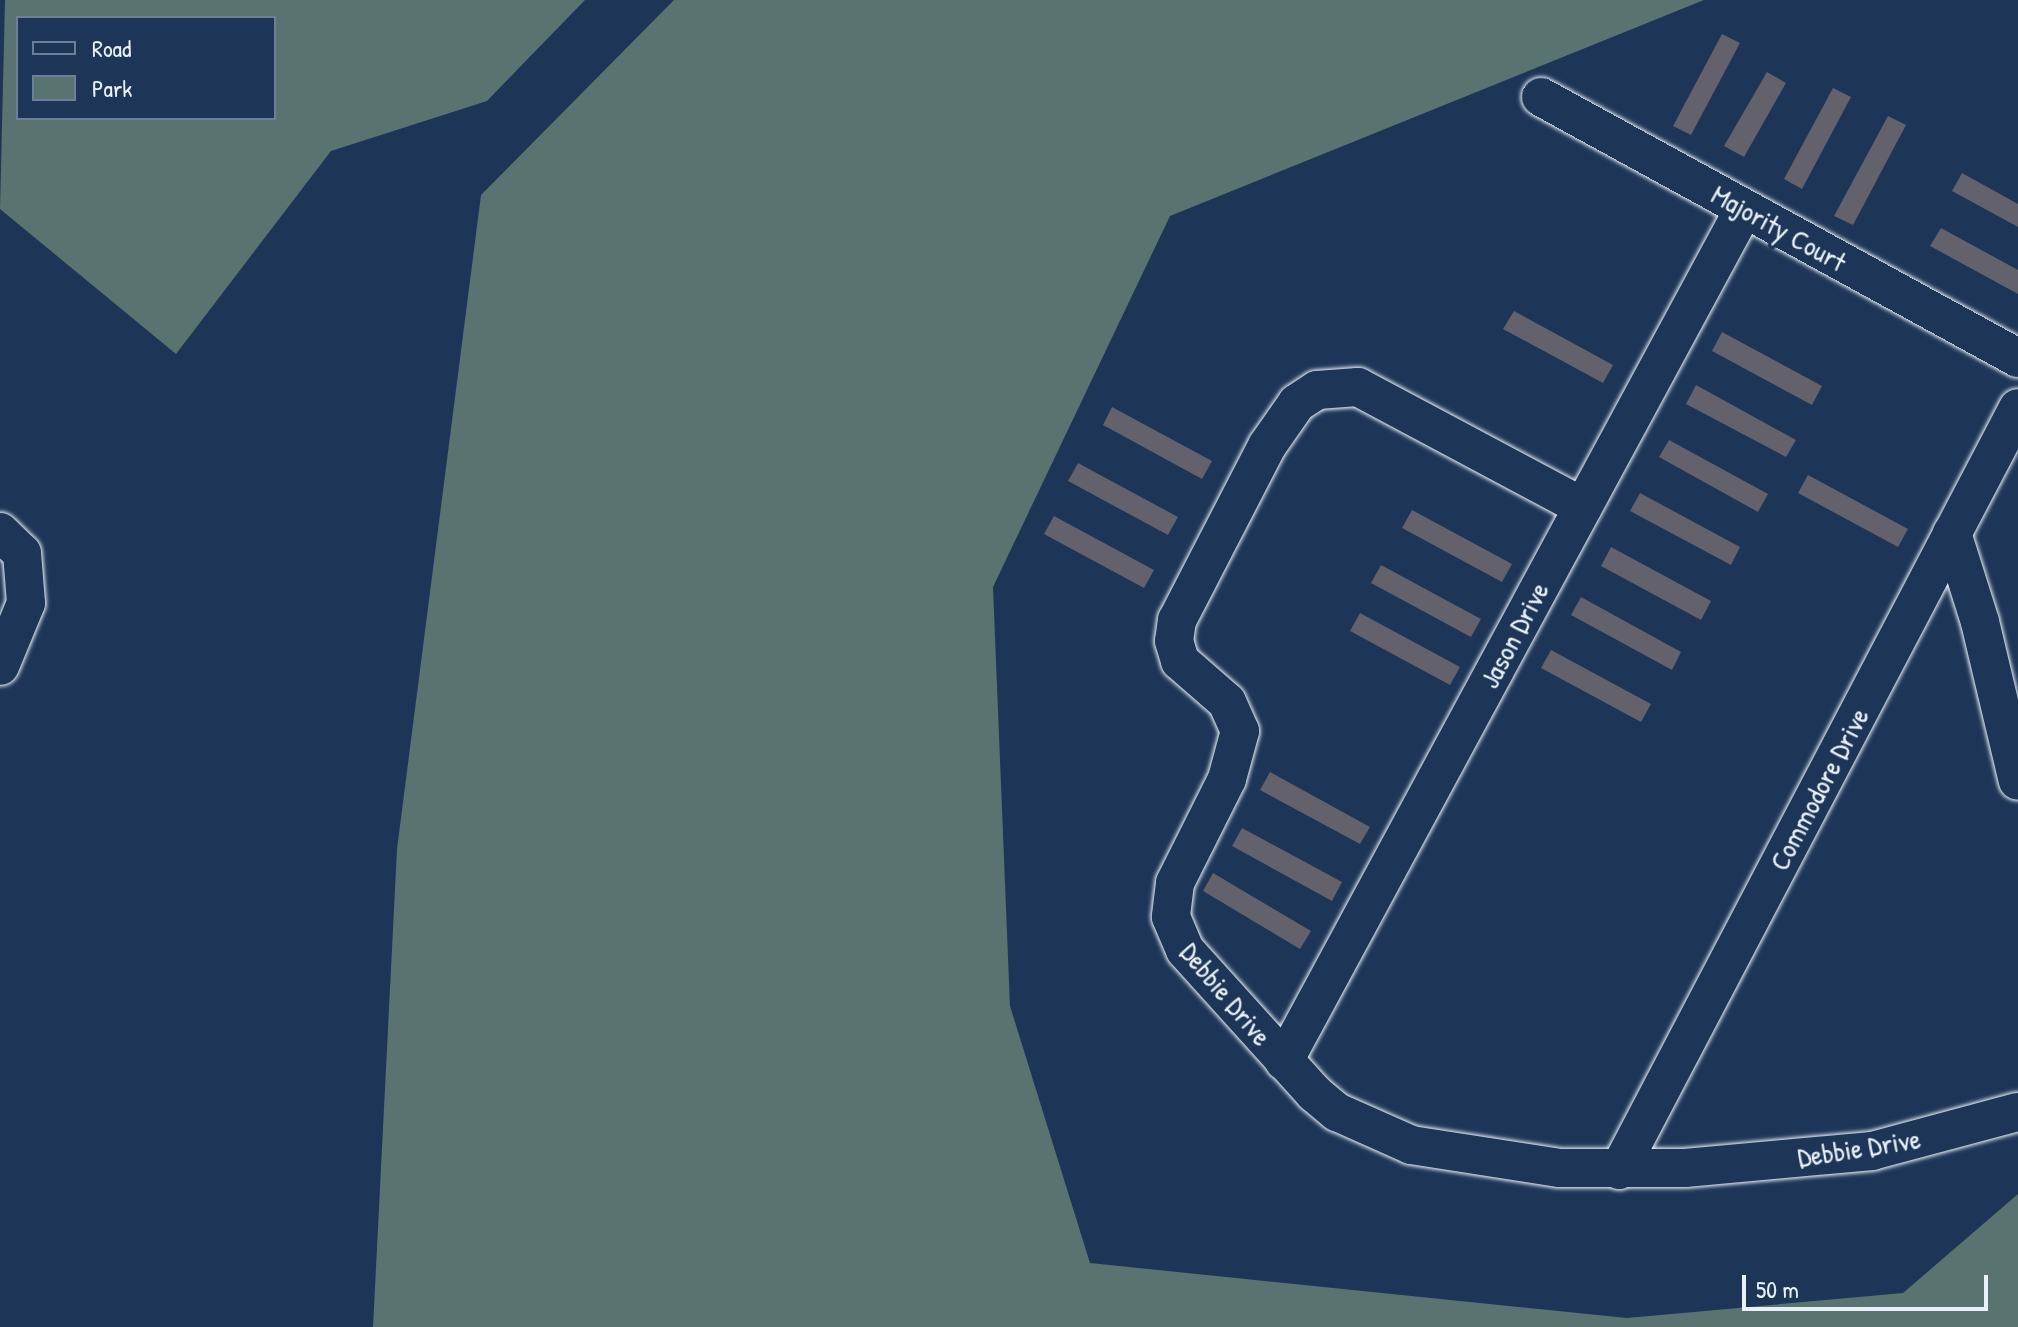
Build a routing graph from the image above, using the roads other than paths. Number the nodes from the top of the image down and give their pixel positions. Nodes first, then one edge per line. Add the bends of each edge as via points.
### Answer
1 (1541, 97) dead end
2 (1744, 209) junction
3 (2018, 358) edge
4 (2018, 408) edge
5 (1583, 507) junction
6 (0, 532) edge
7 (1952, 533) junction
8 (0, 666) edge
9 (2018, 781) edge
10 (1284, 1061) junction
11 (2018, 1112) edge
12 (1619, 1170) junction

1 - 2 street, Majority Court
2 - 3 street, Majority Court
2 - 5 street, Jason Drive
4 - 7 street, Commodore Drive
5 - 10 street, Jason Drive
5 - 10 street, Debbie Drive via 1379,396 1337,385 1297,403 1239,497 1175,630 1180,661 1227,702 1240,731 1227,779 1175,883 1171,917 1200,970
6 - 8 street via 22,553 26,603
7 - 9 street
7 - 12 street, Commodore Drive
10 - 12 street, Debbie Drive via 1337,1112 1411,1145 1520,1164
11 - 12 street, Debbie Drive via 1916,1142 1841,1155

